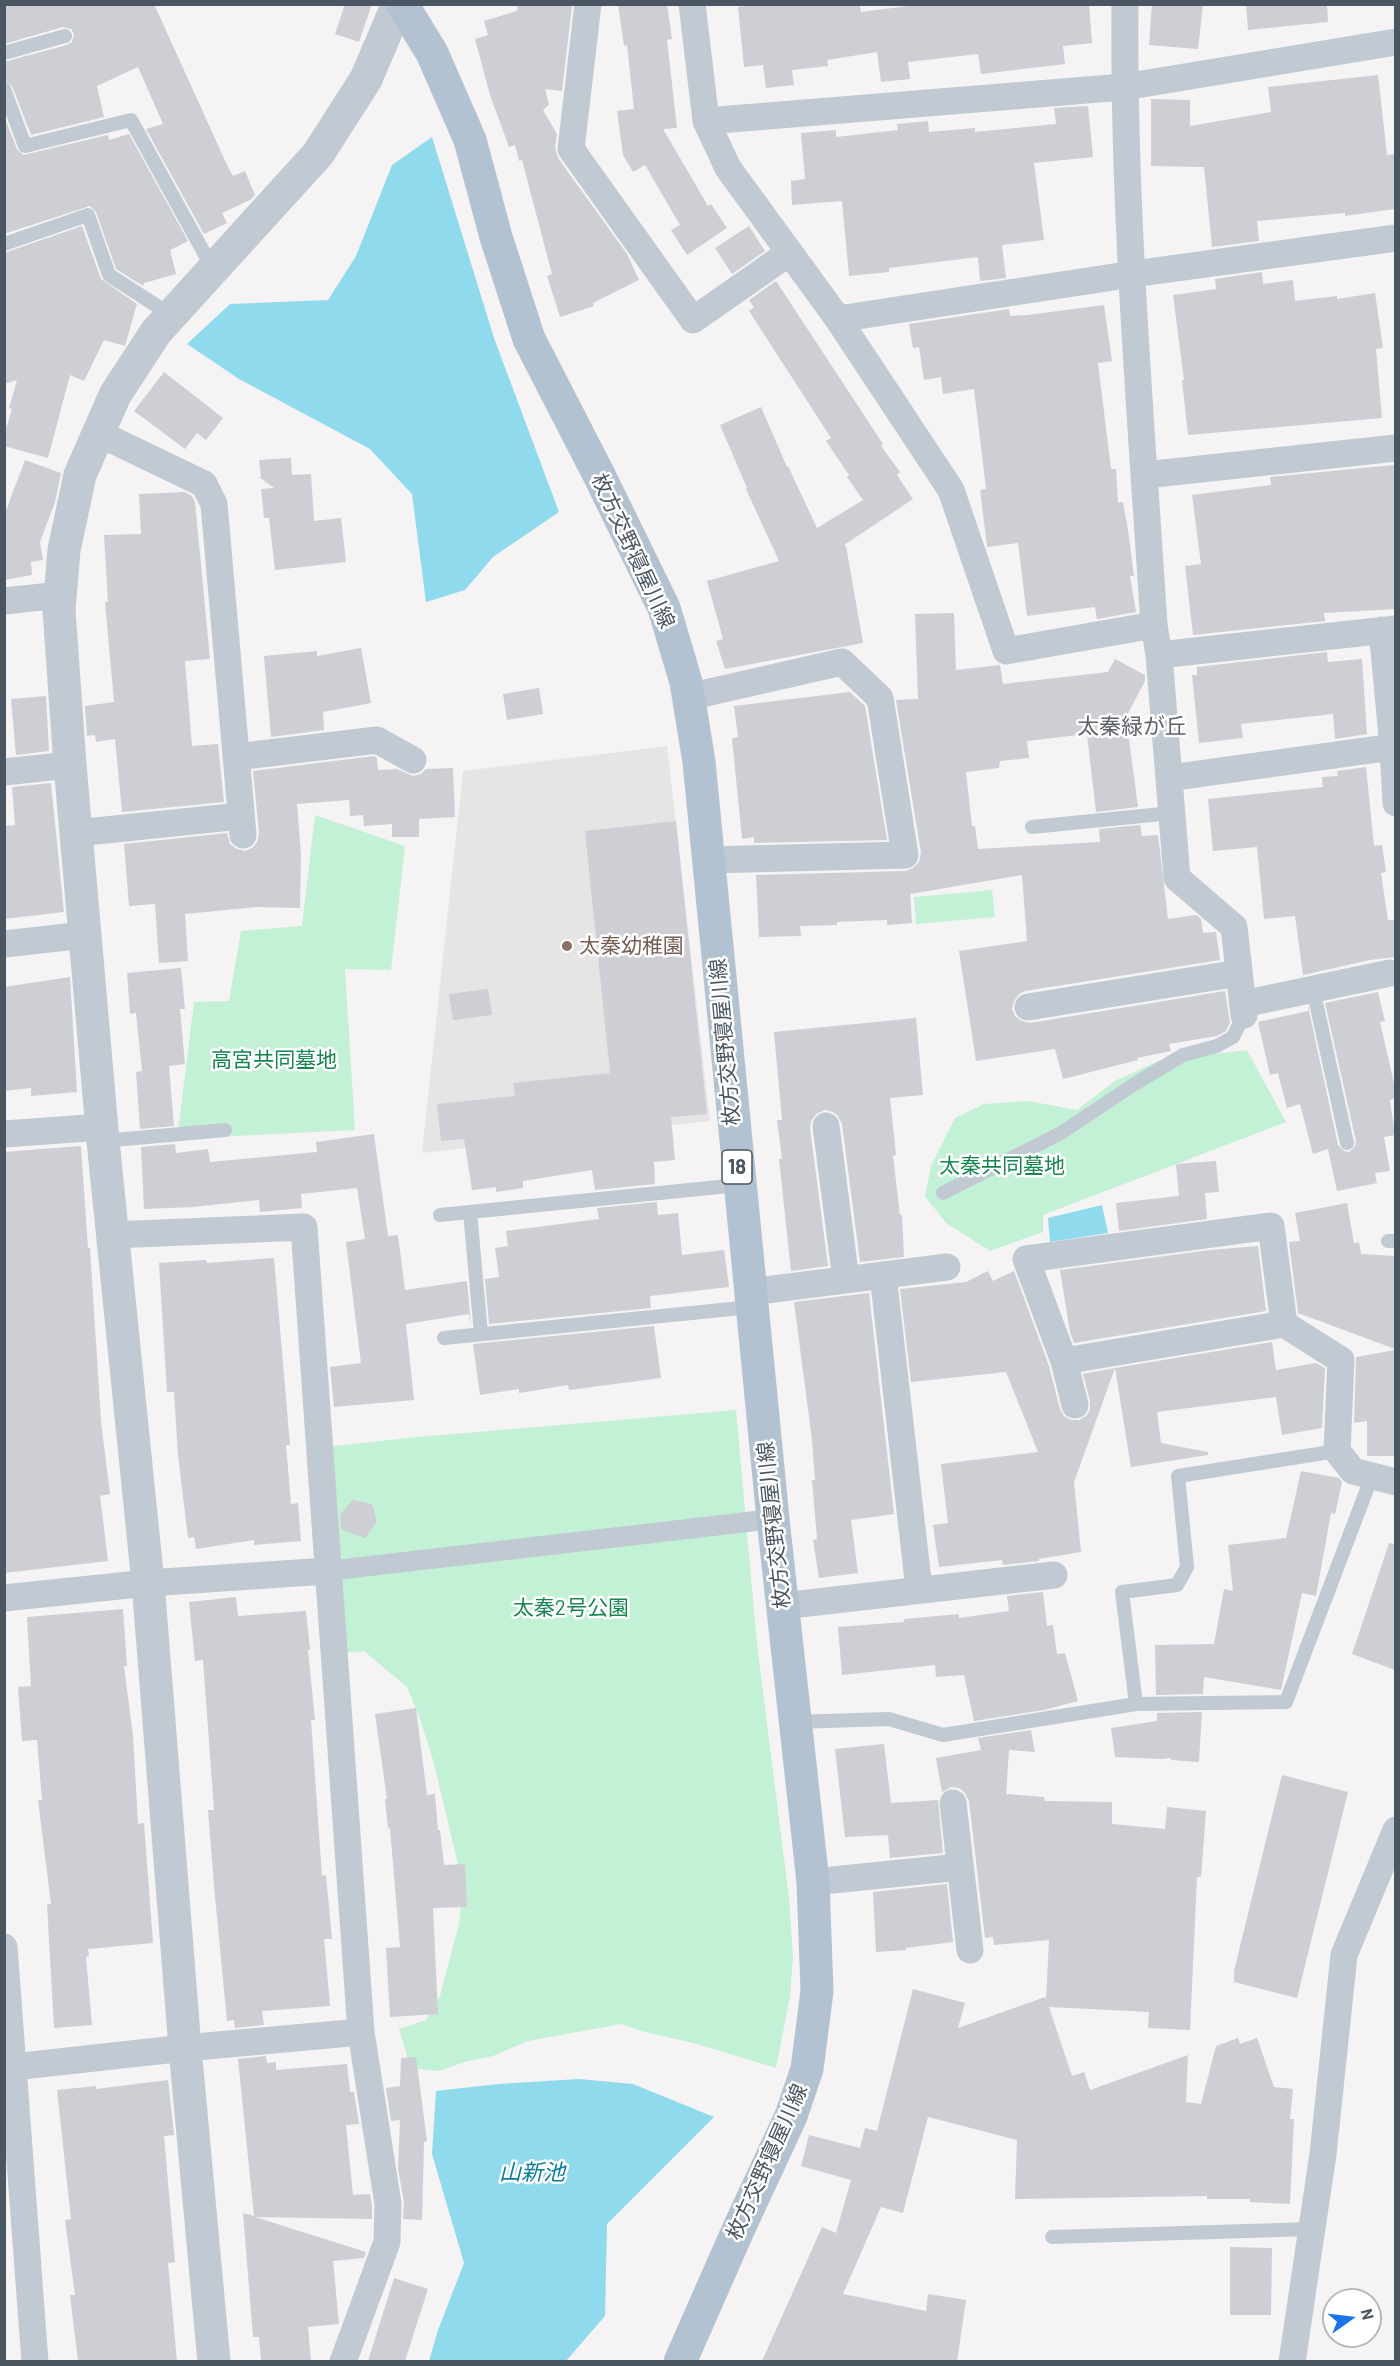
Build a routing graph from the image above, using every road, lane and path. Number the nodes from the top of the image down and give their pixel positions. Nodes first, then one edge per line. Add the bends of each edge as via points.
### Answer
1 (400, 4) edge
2 (588, 4) edge
3 (692, 4) edge
4 (1125, 4) edge
5 (65, 36) dead end
6 (1395, 42) edge
7 (4, 53) edge
8 (1124, 87) junction
9 (4, 89) edge
10 (706, 121) junction
11 (1395, 238) edge
12 (4, 244) edge
13 (789, 253) junction
14 (213, 270) junction
15 (1133, 274) junction
16 (171, 315) junction
17 (838, 319) junction
18 (98, 434) junction
19 (1395, 448) edge
20 (1145, 475) junction
21 (61, 595) junction
22 (4, 600) edge
23 (1154, 625) junction
24 (1389, 629) edge
25 (1159, 655) junction
26 (688, 697) junction
27 (236, 757) junction
28 (413, 760) dead end
29 (70, 765) junction
30 (1394, 765) edge
31 (4, 772) edge
32 (1169, 778) junction
33 (1395, 803) edge
34 (1172, 813) junction
35 (1032, 827) dead end
36 (76, 833) junction
37 (708, 860) junction
38 (85, 935) junction
39 (4, 944) edge
40 (1239, 973) junction
41 (1390, 973) dead end
42 (1314, 989) junction
43 (1028, 1007) dead end
44 (1243, 1010) junction
45 (826, 1126) dead end
46 (225, 1130) dead end
47 (4, 1134) edge
48 (103, 1134) junction
49 (1347, 1143) dead end
50 (739, 1185) junction
51 (944, 1193) dead end
52 (471, 1212) junction
53 (440, 1215) dead end
54 (112, 1235) junction
55 (947, 1267) dead end
56 (883, 1275) junction
57 (846, 1280) junction
58 (751, 1299) junction
59 (1284, 1324) junction
60 (481, 1334) junction
61 (444, 1338) dead end
62 (1064, 1361) junction
63 (1075, 1406) dead end
64 (1337, 1451) junction
65 (1384, 1479) edge
66 (773, 1519) junction
67 (327, 1571) junction
68 (1054, 1575) dead end
69 (148, 1583) junction
70 (920, 1589) junction
71 (4, 1598) edge
72 (782, 1606) junction
73 (1136, 1704) junction
74 (795, 1722) junction
75 (953, 1803) dead end
76 (1395, 1831) edge
77 (960, 1867) junction
78 (813, 1882) junction
79 (4, 1947) edge
80 (970, 1950) dead end
81 (361, 2032) junction
82 (185, 2048) junction
83 (10, 2068) edge
84 (1312, 2229) junction
85 (1052, 2236) dead end
86 (16, 2256) edge
87 (35, 2361) edge
88 (214, 2361) edge
89 (343, 2361) edge
90 (680, 2361) edge
91 (1292, 2361) edge

1 - 14 street via 366,79 318,154
1 - 26 main road, 枚方交野寝屋川線 / 18 via 432,53 470,140 529,339 664,608
2 - 13 street via 571,150 693,320
3 - 10 street
4 - 8 street
5 - 7 lane
6 - 8 street
8 - 10 street
8 - 15 street
9 - 14 lane via 25,146 131,120
10 - 13 street via 728,168
11 - 15 street
12 - 16 lane via 88,215 109,275
13 - 17 street
14 - 16 street
15 - 17 street
15 - 20 street
16 - 18 street via 115,395
17 - 23 street via 951,490 1006,651
18 - 21 street via 80,475 64,550
18 - 27 street via 204,484 214,504
19 - 20 street
20 - 23 street
21 - 22 street
21 - 29 street
23 - 25 street
24 - 25 street
24 - 30 street
25 - 32 street
26 - 37 main road, 枚方交野寝屋川線 / 18 via 699,762
26 - 37 street via 842,662 880,698 905,855
27 - 28 street via 377,740
27 - 36 street via 242,825
29 - 31 street
29 - 36 street
30 - 32 street
30 - 33 street
32 - 34 street
34 - 35 lane
34 - 40 street via 1177,878 1234,927
36 - 38 street
37 - 50 main road, 枚方交野寝屋川線 / 18
38 - 39 street
38 - 48 street
40 - 43 street
40 - 44 street
41 - 42 street
42 - 44 street
42 - 49 lane
44 - 51 lane via 1233,1037 1217,1046 1183,1055 1061,1133
45 - 57 street
46 - 48 lane
47 - 48 street
48 - 54 street
50 - 52 lane
50 - 58 main road, 枚方交野寝屋川線 / 18
52 - 53 lane
52 - 60 lane
54 - 67 street via 304,1227
54 - 69 street
55 - 56 street
56 - 57 street
56 - 70 street
57 - 58 street
58 - 60 lane
58 - 66 main road, 枚方交野寝屋川線 / 18
59 - 62 street
59 - 62 street via 1271,1226 1026,1259
59 - 64 street via 1341,1360
60 - 61 lane
62 - 63 street
64 - 65 street via 1353,1471
64 - 73 lane via 1178,1476 1187,1567 1178,1585 1122,1592
65 - 73 lane via 1286,1702
66 - 67 street
66 - 72 main road, 枚方交野寝屋川線 / 18
67 - 69 street
67 - 81 street
68 - 70 street
69 - 71 street
69 - 82 street
70 - 72 street
72 - 74 main road, 枚方交野寝屋川線 / 18
73 - 74 lane via 943,1735 889,1719
74 - 78 main road, 枚方交野寝屋川線 / 18
75 - 77 street
76 - 84 street via 1344,1955
77 - 78 street
77 - 80 street
78 - 90 main road, 枚方交野寝屋川線 / 18 via 817,1991 807,2069 791,2116
79 - 83 street
81 - 82 street
81 - 89 street via 388,2204 387,2242
82 - 83 street
82 - 88 street
83 - 86 street
84 - 85 lane
84 - 91 street
86 - 87 street

